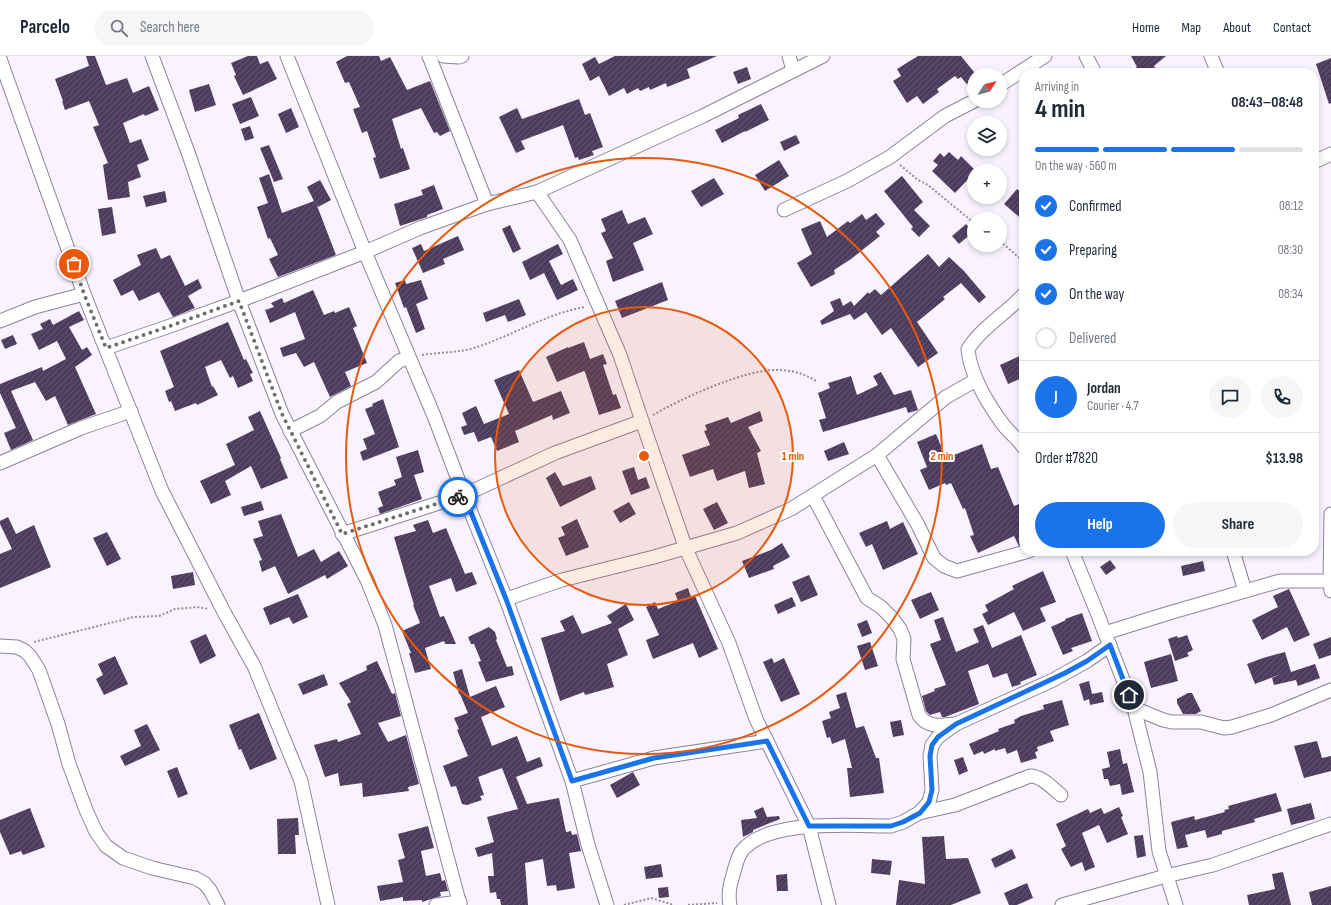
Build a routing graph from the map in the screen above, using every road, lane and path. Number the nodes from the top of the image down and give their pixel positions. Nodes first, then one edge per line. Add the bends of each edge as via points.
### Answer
1 (152, 56) edge
2 (287, 56) edge
3 (428, 56) edge
4 (443, 56) edge
5 (462, 56) edge
6 (788, 56) edge
7 (822, 56) edge
8 (1045, 56) edge
9 (1086, 56) edge
10 (1211, 56) edge
11 (0, 59) edge
12 (1026, 68) edge
13 (1092, 68) edge
14 (1216, 68) edge
15 (793, 70) junction
16 (1019, 73) edge
17 (1007, 80) edge
18 (967, 105) edge
19 (1331, 154) edge
20 (890, 157) junction
21 (1319, 160) edge
22 (537, 192) junction
23 (487, 204) junction
24 (784, 210) dead end
25 (967, 217) edge
26 (1007, 247) edge
27 (365, 252) junction
28 (1019, 258) edge
29 (84, 294) junction
30 (1019, 300) edge
31 (239, 301) junction
32 (598, 304) junction
33 (0, 321) edge
34 (106, 348) junction
35 (409, 358) junction
36 (976, 380) junction
37 (816, 381) dead end
38 (131, 411) junction
39 (642, 421) junction
40 (290, 431) junction
41 (1019, 442) edge
42 (877, 455) junction
43 (0, 463) edge
44 (464, 495) junction
45 (813, 496) junction
46 (1331, 514) edge
47 (342, 534) junction
48 (686, 549) junction
49 (1019, 554) edge
50 (1074, 556) edge
51 (1234, 556) edge
52 (1330, 586) edge
53 (1245, 592) junction
54 (506, 599) junction
55 (225, 614) junction
56 (1108, 639) junction
57 (0, 646) edge
58 (19, 648) junction
59 (1331, 690) edge
60 (1134, 708) junction
61 (956, 724) junction
62 (767, 741) junction
63 (572, 781) junction
64 (1061, 795) dead end
65 (920, 813) junction
66 (1331, 824) edge
67 (809, 826) junction
68 (1166, 876) junction
69 (729, 903) edge
70 (460, 904) edge
71 (218, 905) edge
72 (328, 905) edge
73 (436, 905) edge
74 (606, 905) edge
75 (624, 905) edge
76 (674, 905) edge
77 (688, 905) edge
78 (830, 905) edge
79 (1062, 905) edge
80 (1176, 905) edge

1 - 31 street
2 - 27 street
3 - 23 street
4 - 5 street
6 - 15 street
7 - 15 street
8 - 12 street
9 - 13 street
10 - 14 street
11 - 29 street
15 - 22 street via 703,116
16 - 17 street
18 - 20 street via 945,116
19 - 21 street
20 - 24 street via 847,182
20 - 25 path
22 - 23 street
22 - 32 street via 570,240
23 - 27 street via 420,228
26 - 28 path
27 - 31 street
27 - 35 street
29 - 33 street via 36,307
29 - 34 street
30 - 36 street via 980,334 968,349
31 - 34 street
31 - 40 street
32 - 35 path via 566,310 468,350
32 - 39 street via 620,354
34 - 38 street
35 - 40 street via 399,361 376,382
35 - 44 street
36 - 41 street via 1005,427
36 - 42 street via 946,397
37 - 39 path via 794,372 760,372 737,378 666,407
38 - 43 street via 81,428
38 - 55 street via 162,491
39 - 44 street via 555,453
39 - 48 street
40 - 47 street
42 - 45 street
42 - 49 street via 934,558 944,566 957,571
44 - 47 street
44 - 54 street
45 - 48 street via 737,533
45 - 61 street via 867,598 886,613 900,630 905,644 904,659 919,715 928,724
46 - 52 street
47 - 70 street via 367,580 385,625
48 - 54 street via 562,580
48 - 62 street via 729,644 756,719
50 - 56 street
51 - 53 street
52 - 53 street via 1280,581
53 - 56 street via 1169,612
54 - 63 street
55 - 58 path via 197,607 175,608 159,616 134,617
55 - 72 street via 254,666 301,781
56 - 60 street
56 - 61 street via 1087,661 1053,680
57 - 58 street
58 - 71 street via 30,656 38,670 86,810 106,846 124,858 152,868 195,878 210,890
59 - 60 street via 1271,715 1224,728 1201,722 1163,720
60 - 68 street via 1150,772 1159,851
61 - 65 street via 938,737 932,745 932,790 929,802
62 - 63 street via 654,758
62 - 67 street
63 - 74 street
64 - 65 street via 1044,781 1030,776 955,805
65 - 67 street via 891,826
66 - 68 street via 1213,865
67 - 69 street via 765,834 742,851 736,862
67 - 78 street
68 - 79 street
68 - 80 street
69 - 77 path
70 - 73 street
75 - 76 path via 651,898

